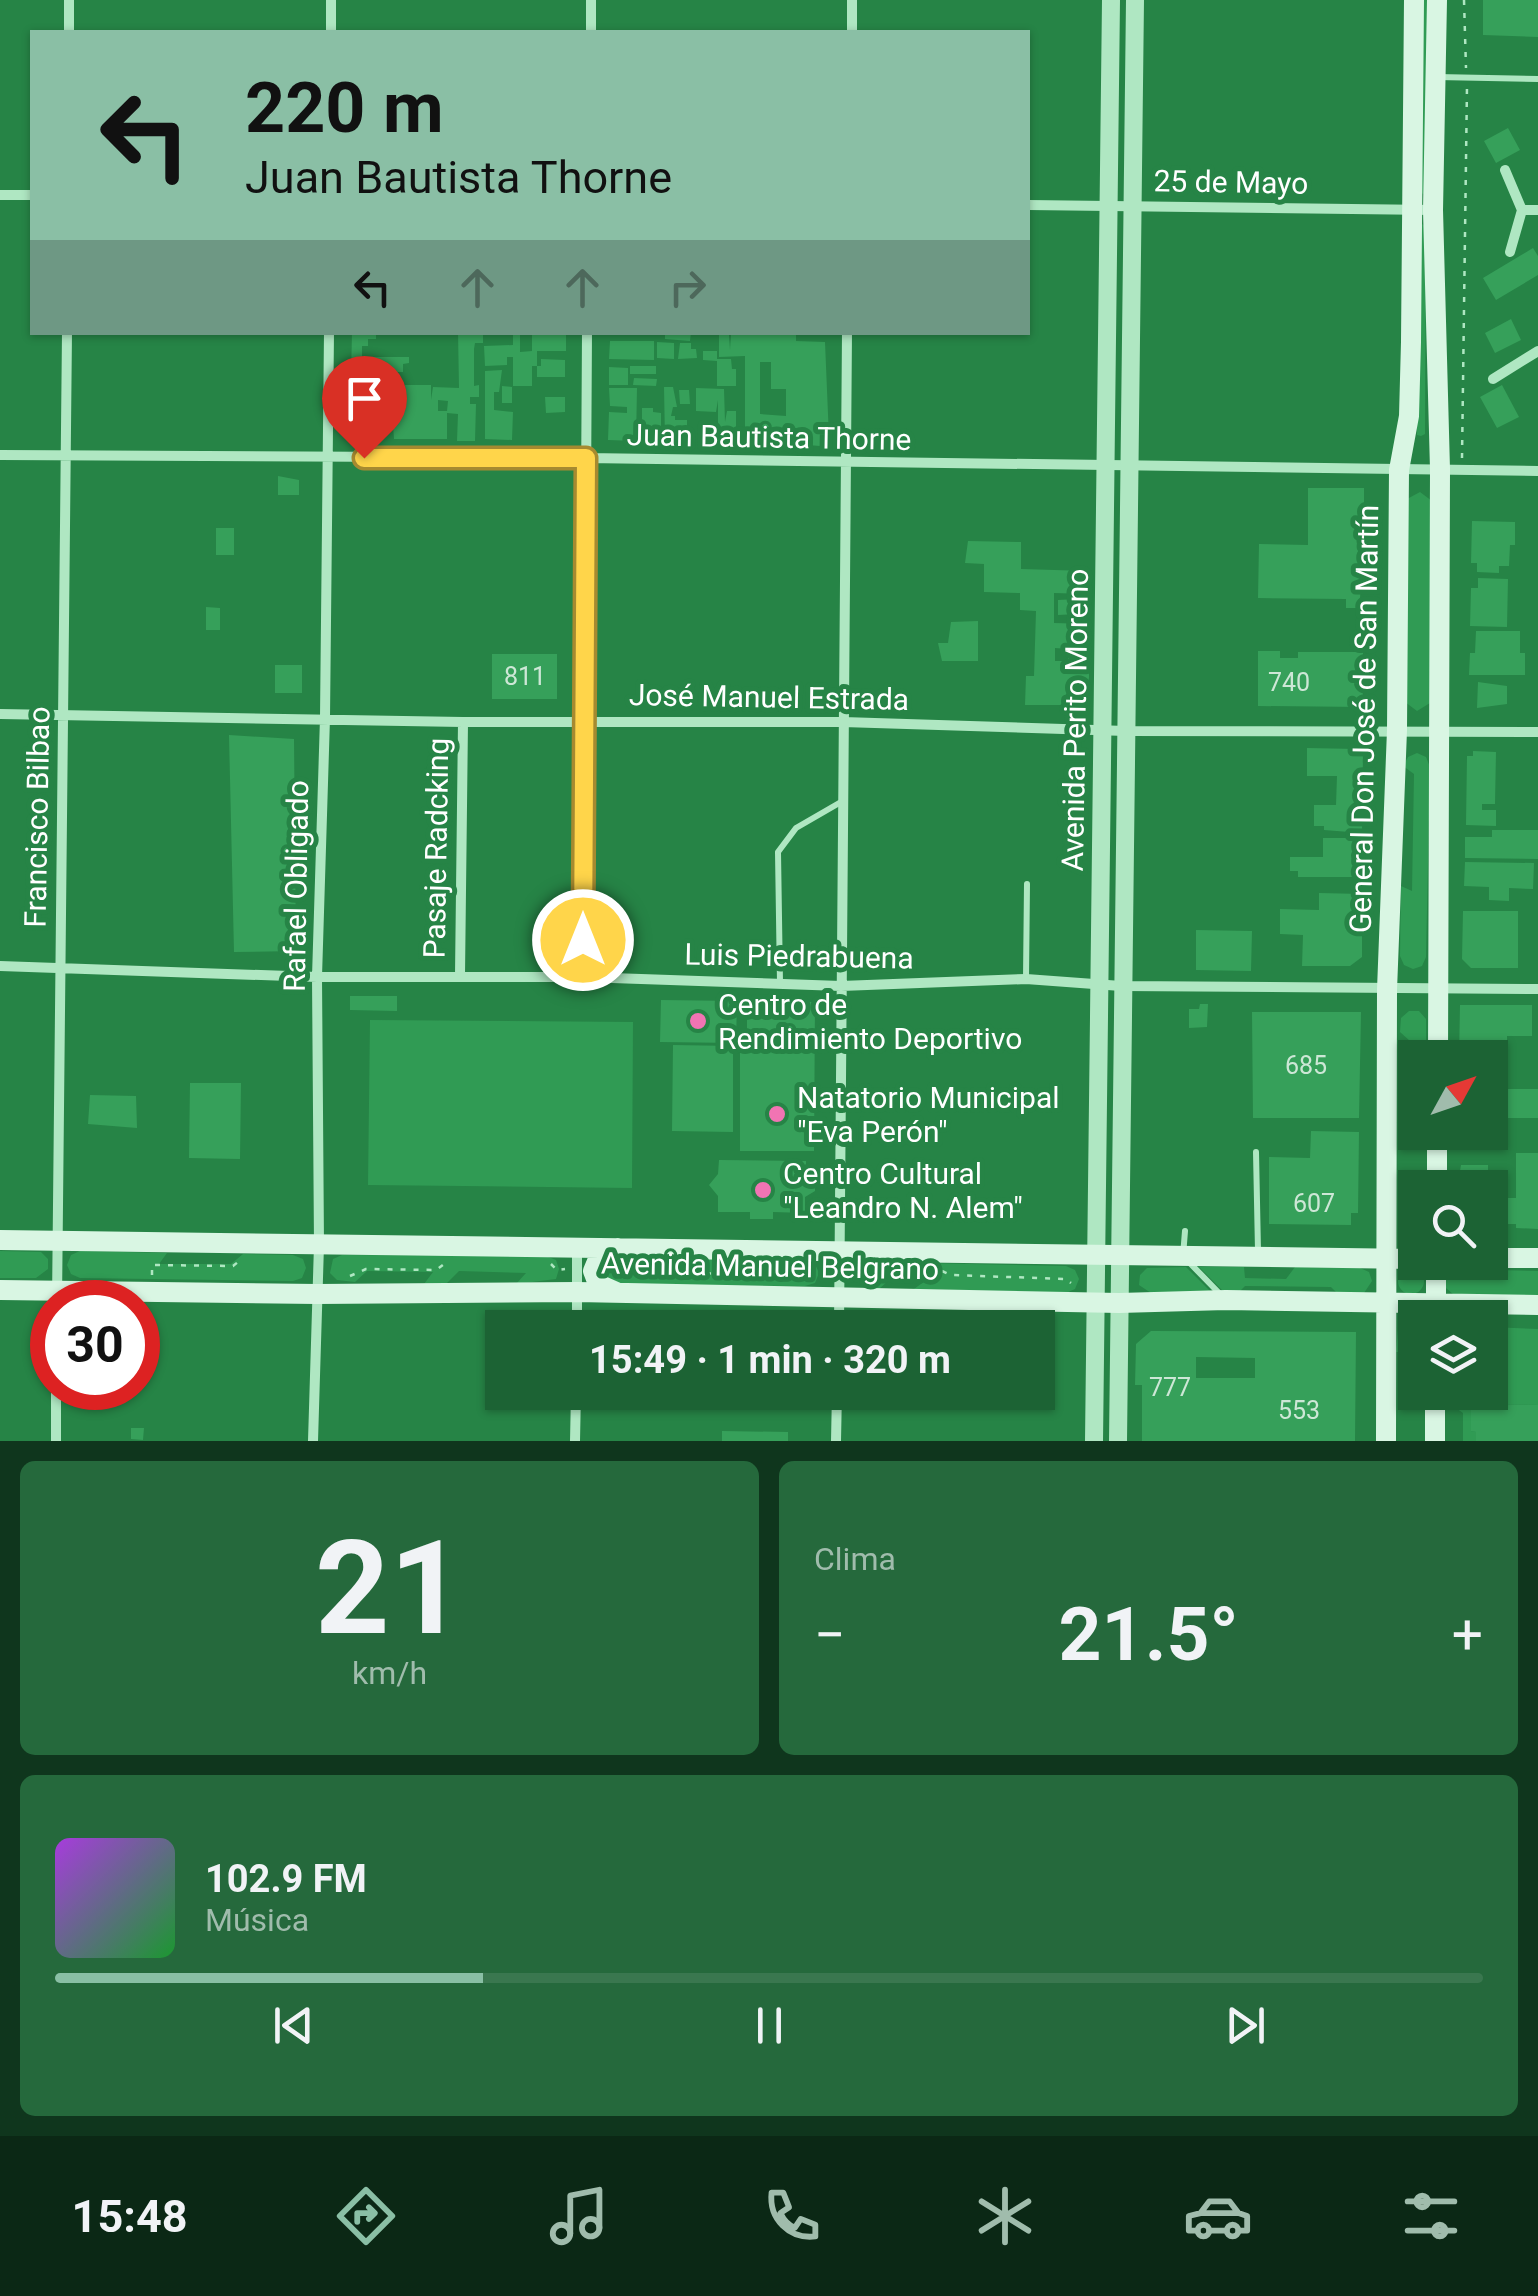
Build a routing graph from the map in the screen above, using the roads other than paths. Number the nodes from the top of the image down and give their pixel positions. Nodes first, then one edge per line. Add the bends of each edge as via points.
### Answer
1 (69, 0) edge
2 (331, 0) edge
3 (592, 0) edge
4 (852, 0) edge
5 (1111, 0) edge
6 (1135, 0) edge
7 (1414, 0) edge
8 (1437, 0) edge
9 (68, 30) edge
10 (331, 30) edge
11 (591, 30) edge
12 (852, 30) edge
13 (1436, 78) junction
14 (1538, 79) edge
15 (1505, 170) dead end
16 (0, 195) edge
17 (30, 195) edge
18 (1030, 205) edge
19 (1108, 205) junction
20 (1132, 206) junction
21 (1411, 209) junction
22 (1434, 210) junction
23 (1522, 210) junction
24 (1538, 210) edge
25 (1510, 252) dead end
26 (66, 335) edge
27 (329, 335) edge
28 (588, 335) edge
29 (847, 335) edge
30 (1524, 348) dead end
31 (1538, 348) edge
32 (1493, 379) dead end
33 (0, 455) edge
34 (66, 456) junction
35 (327, 457) junction
36 (586, 458) junction
37 (844, 464) junction
38 (1107, 467) junction
39 (1129, 467) junction
40 (1399, 470) junction
41 (1440, 470) junction
42 (1538, 471) edge
43 (0, 714) edge
44 (64, 714) junction
45 (325, 718) junction
46 (585, 720) junction
47 (462, 722) junction
48 (844, 722) junction
49 (1102, 730) junction
50 (1397, 730) junction
51 (1126, 731) junction
52 (1438, 731) junction
53 (1538, 732) edge
54 (841, 802) junction
55 (1027, 884) dead end
56 (0, 966) edge
57 (60, 967) junction
58 (460, 975) junction
59 (318, 977) junction
60 (582, 977) junction
61 (1026, 979) junction
62 (780, 983) junction
63 (1098, 985) junction
64 (840, 986) junction
65 (1121, 986) junction
66 (1439, 989) junction
67 (1538, 989) edge
68 (1387, 990) junction
69 (1438, 1040) edge
70 (1256, 1152) dead end
71 (1185, 1231) dead end
72 (0, 1240) edge
73 (58, 1241) junction
74 (319, 1245) junction
75 (576, 1246) junction
76 (620, 1247) junction
77 (838, 1249) junction
78 (1118, 1255) junction
79 (1096, 1256) junction
80 (1183, 1256) junction
81 (1258, 1257) junction
82 (1508, 1258) edge
83 (1538, 1258) edge
84 (1387, 1259) junction
85 (1398, 1259) edge
86 (57, 1280) edge
87 (0, 1290) edge
88 (577, 1292) junction
89 (617, 1292) junction
90 (30, 1293) edge
91 (317, 1294) junction
92 (160, 1295) edge
93 (840, 1298) junction
94 (1226, 1300) junction
95 (1096, 1302) junction
96 (1119, 1302) junction
97 (1387, 1302) junction
98 (1398, 1304) edge
99 (1538, 1305) edge
100 (1508, 1306) edge
101 (576, 1310) edge
102 (840, 1310) edge
103 (56, 1410) edge
104 (576, 1410) edge
105 (837, 1410) edge
106 (1435, 1410) edge
107 (56, 1441) edge
108 (313, 1441) edge
109 (575, 1441) edge
110 (836, 1441) edge
111 (1094, 1441) edge
112 (1118, 1441) edge
113 (1386, 1441) edge
114 (1435, 1441) edge

1 - 9 street
2 - 10 street
3 - 11 street
4 - 12 street
5 - 19 street, Avenida Perito Moreno
6 - 20 street, Avenida Perito Moreno
7 - 21 main road, General Don José de San Martín
8 - 13 main road
13 - 14 lane
13 - 22 main road
15 - 23 street
16 - 17 street
18 - 19 street, 25 de Mayo
19 - 20 street, 25 de Mayo
19 - 38 street, Avenida Perito Moreno
20 - 21 street, 25 de Mayo
20 - 39 street, Avenida Perito Moreno
21 - 22 street, 25 de Mayo
21 - 40 main road, General Don José de San Martín via 1409,416
22 - 41 main road
23 - 24 street
23 - 25 street
26 - 34 street, Francisco Bilbao
27 - 35 street, Rafael Obligado
28 - 36 street
29 - 37 street
30 - 31 street
31 - 32 street
33 - 34 street, Juan Bautista Thorne
34 - 35 street, Juan Bautista Thorne
34 - 44 street, Francisco Bilbao
35 - 36 street, Juan Bautista Thorne
35 - 45 street, Rafael Obligado
36 - 37 street, Juan Bautista Thorne
36 - 46 street
37 - 38 street, Juan Bautista Thorne
37 - 48 street
38 - 39 street, Juan Bautista Thorne
38 - 49 street, Avenida Perito Moreno
39 - 40 street, Juan Bautista Thorne
39 - 51 street, Avenida Perito Moreno
40 - 41 street, Juan Bautista Thorne
40 - 50 main road, General Don José de San Martín
41 - 42 street, Juan Bautista Thorne
41 - 52 main road
43 - 44 street, José Manuel Estrada
44 - 45 street, José Manuel Estrada
44 - 57 street, Francisco Bilbao
45 - 47 street, José Manuel Estrada
45 - 59 street, Rafael Obligado
46 - 47 street, José Manuel Estrada
46 - 48 street, José Manuel Estrada
46 - 60 street
47 - 58 street, Pasaje Radcking
48 - 49 street, José Manuel Estrada
48 - 54 street
49 - 51 street, José Manuel Estrada
49 - 63 street, Avenida Perito Moreno
50 - 51 street, José Manuel Estrada
50 - 52 street, José Manuel Estrada
50 - 68 main road, General Don José de San Martín
51 - 65 street, Avenida Perito Moreno
52 - 53 street, José Manuel Estrada
52 - 66 main road
54 - 62 lane via 796,828 778,852
54 - 64 street
55 - 61 lane
56 - 57 street, Luis Piedrabuena
57 - 59 street, Luis Piedrabuena
57 - 73 street, Francisco Bilbao
58 - 59 street, Luis Piedrabuena
58 - 60 street, Luis Piedrabuena
59 - 74 street, Rafael Obligado
60 - 62 street, Luis Piedrabuena
61 - 63 street, Luis Piedrabuena
61 - 64 street, Luis Piedrabuena
62 - 64 street, Luis Piedrabuena
63 - 65 street, Luis Piedrabuena
63 - 79 street, Avenida Perito Moreno
64 - 77 street
65 - 68 street, Luis Piedrabuena
65 - 78 street, Avenida Perito Moreno
66 - 67 street, Luis Piedrabuena
66 - 68 street, Luis Piedrabuena
66 - 69 main road
68 - 84 main road, General Don José de San Martín
70 - 81 lane
71 - 80 lane
72 - 73 main road, Avenida Manuel Belgrano
73 - 74 main road, Avenida Manuel Belgrano
73 - 86 street, Francisco Bilbao
74 - 75 main road, Avenida Manuel Belgrano
74 - 91 street, Rafael Obligado
75 - 76 main road, Avenida Manuel Belgrano
75 - 88 street
76 - 77 main road, Avenida Manuel Belgrano
76 - 89 main road via 598,1259 592,1272 598,1284
77 - 79 main road, Avenida Manuel Belgrano
77 - 93 street
78 - 79 main road, Avenida Manuel Belgrano
78 - 80 main road, Avenida Manuel Belgrano
78 - 96 street, Avenida Perito Moreno
79 - 95 street, Avenida Perito Moreno
80 - 81 main road, Avenida Manuel Belgrano
80 - 94 lane
81 - 84 main road, Avenida Manuel Belgrano
82 - 83 main road
84 - 85 main road, Avenida Manuel Belgrano
84 - 97 main road, General Don José de San Martín
87 - 90 main road, Avenida Manuel Belgrano
88 - 89 main road, Avenida Manuel Belgrano
88 - 91 main road, Avenida Manuel Belgrano
88 - 101 street
89 - 93 main road, Avenida Manuel Belgrano
91 - 92 main road, Avenida Manuel Belgrano
91 - 108 street, Rafael Obligado
93 - 95 main road, Avenida Manuel Belgrano
93 - 102 street
94 - 96 main road, Avenida Manuel Belgrano
94 - 97 main road, Avenida Manuel Belgrano
95 - 96 main road, Avenida Manuel Belgrano
95 - 111 street, Avenida Perito Moreno
96 - 112 street, Avenida Perito Moreno
97 - 98 main road, Avenida Manuel Belgrano
97 - 113 main road, General Don José de San Martín
99 - 100 main road, Avenida Manuel Belgrano
103 - 107 street
104 - 109 street
105 - 110 street
106 - 114 main road

